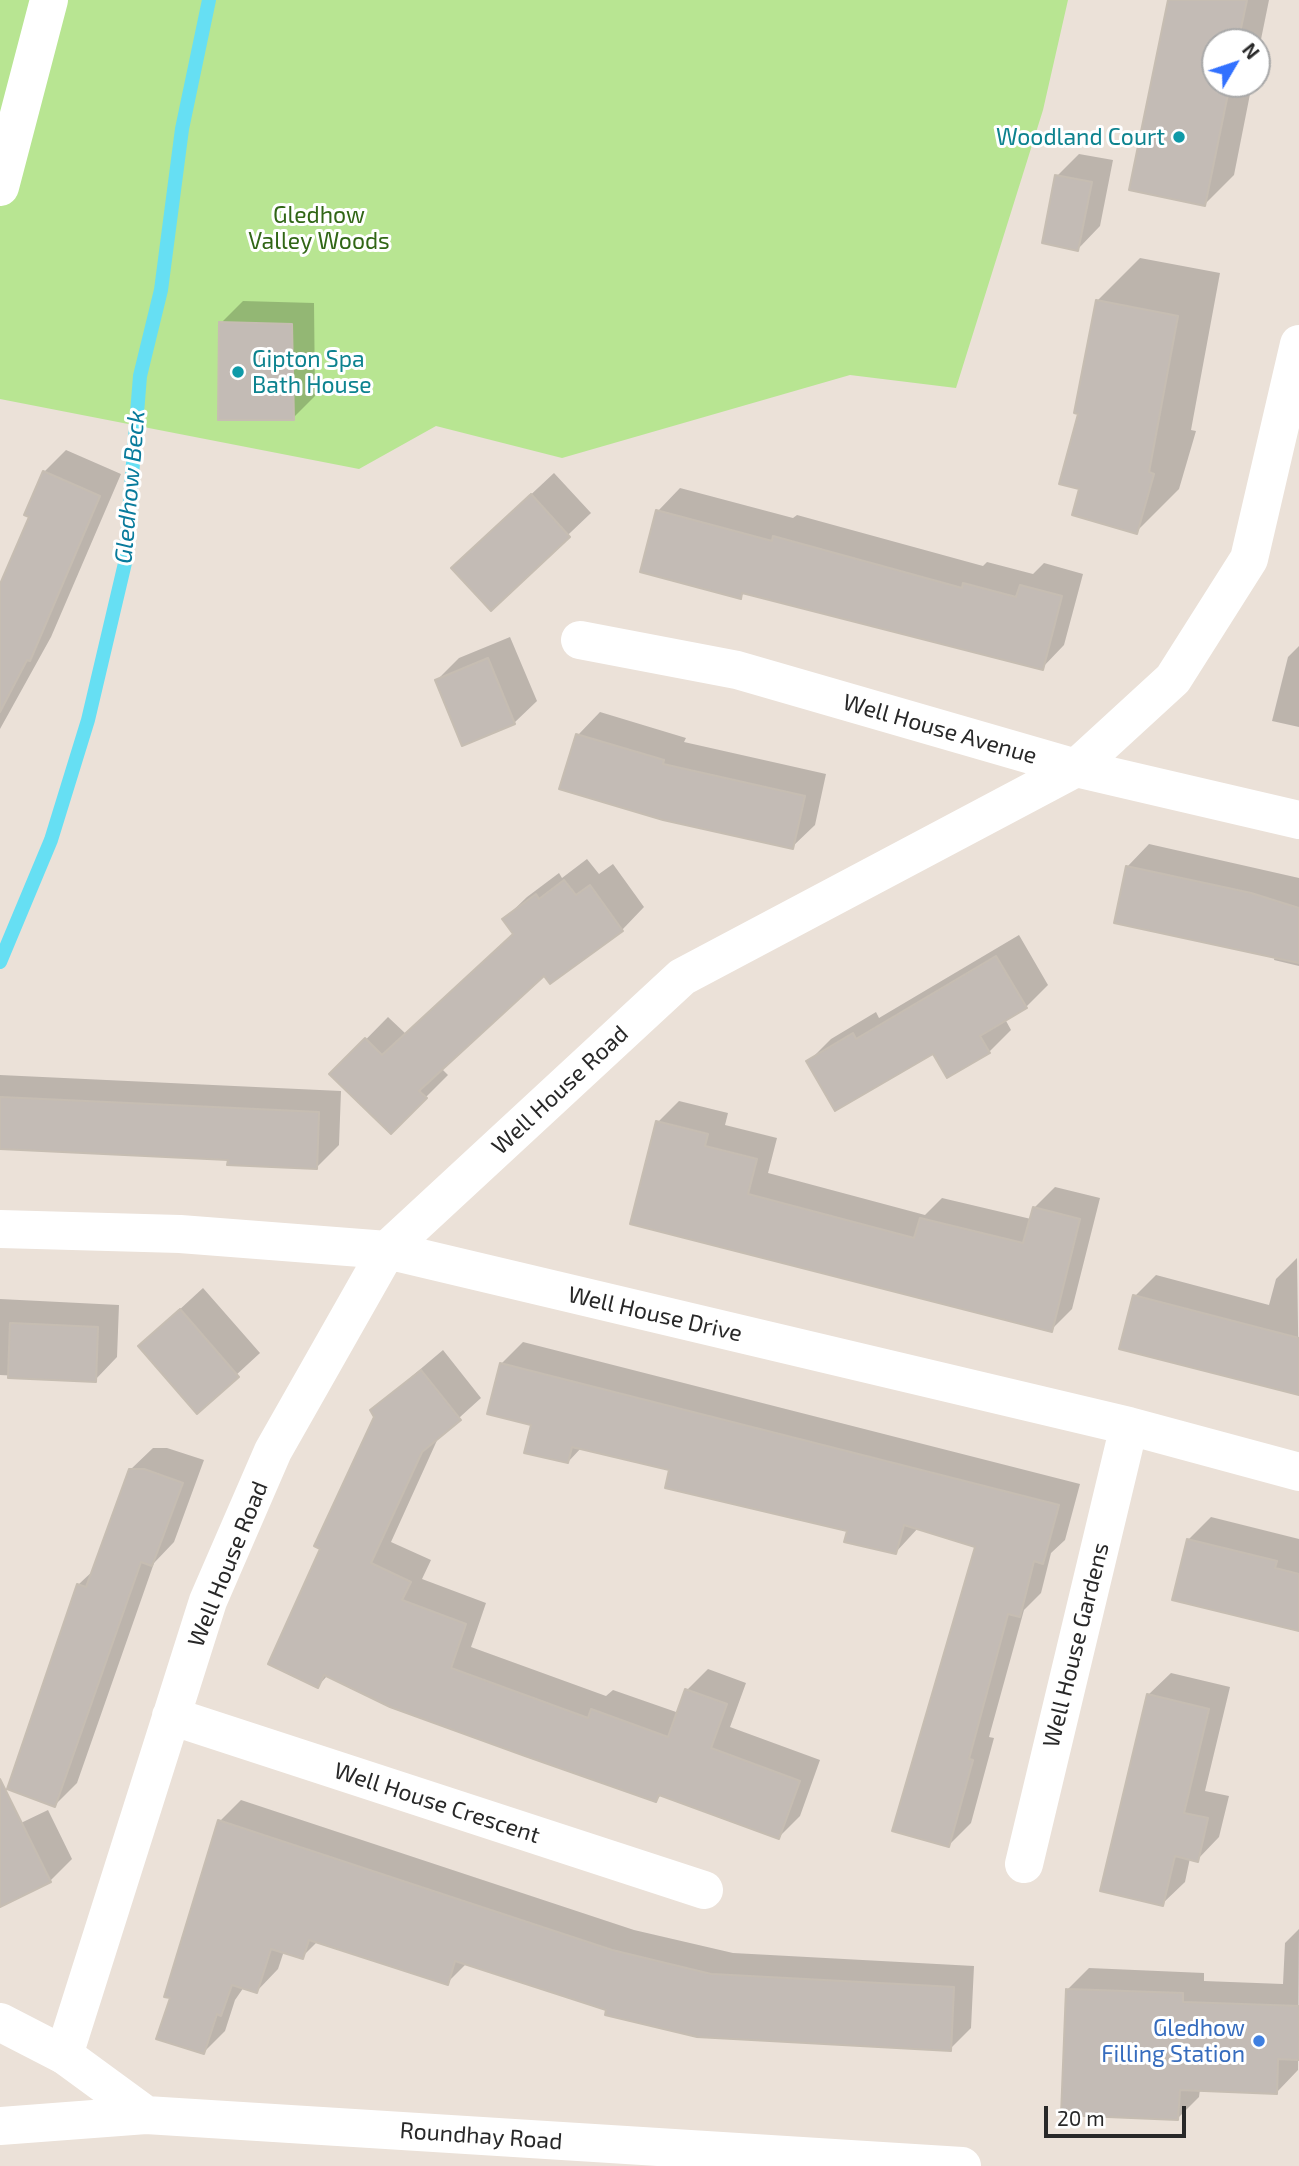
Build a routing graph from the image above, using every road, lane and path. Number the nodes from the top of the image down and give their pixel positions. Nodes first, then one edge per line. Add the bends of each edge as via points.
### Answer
1 (50, 0) edge
2 (0, 187) edge
3 (1299, 344) edge
4 (580, 640) dead end
5 (1076, 768) junction
6 (1299, 820) edge
7 (0, 1229) edge
8 (387, 1250) junction
9 (1129, 1426) junction
10 (1299, 1472) edge
11 (171, 1716) junction
12 (1024, 1864) dead end
13 (704, 1890) dead end
14 (0, 2022) edge
15 (64, 2056) junction
16 (146, 2115) junction
17 (0, 2126) edge
18 (962, 2166) edge

1 - 2 street
3 - 5 street, Well House Road via 1249,559 1173,679
4 - 5 street, Well House Avenue via 737,670
5 - 6 street, Well House Avenue
5 - 8 street, Well House Road via 682,977
7 - 8 street, Well House Drive via 180,1234
8 - 9 street, Well House Drive
8 - 11 street, Well House Road via 273,1451 208,1601
9 - 10 street, Well House Drive
9 - 12 street, Well House Gardens
11 - 13 street, Well House Crescent
11 - 15 street, Well House Road
14 - 15 street
15 - 16 street
16 - 17 street, Roundhay Road
16 - 18 street, Roundhay Road

